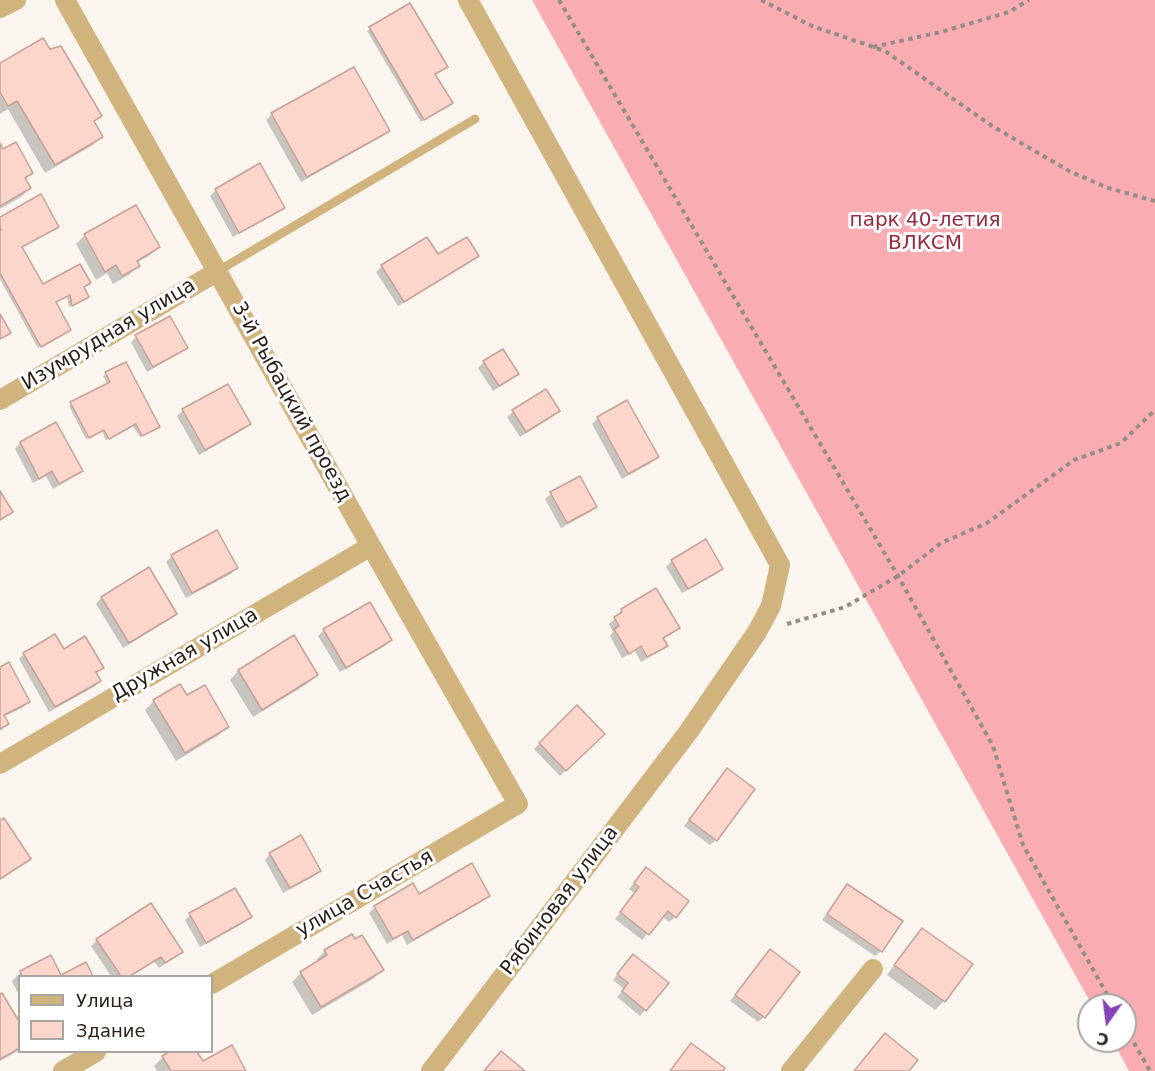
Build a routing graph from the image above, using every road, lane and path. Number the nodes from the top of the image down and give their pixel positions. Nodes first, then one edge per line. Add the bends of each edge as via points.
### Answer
1 (16, 0) edge
2 (65, 0) edge
3 (468, 0) edge
4 (559, 0) edge
5 (761, 0) edge
6 (1029, 0) edge
7 (0, 8) edge
8 (873, 47) junction
9 (475, 119) dead end
10 (1155, 201) edge
11 (218, 271) junction
12 (0, 400) edge
13 (1155, 410) edge
14 (371, 546) junction
15 (898, 576) junction
16 (757, 632) junction
17 (0, 764) edge
18 (518, 804) joint
19 (873, 969) dead end
20 (213, 983) edge
21 (1106, 993) edge
22 (1137, 1048) edge
23 (94, 1053) edge
24 (63, 1071) edge
25 (431, 1071) edge
26 (791, 1071) edge
27 (1150, 1071) edge

1 - 7 street
2 - 11 street, 3-й Рыбацкий проезд
3 - 16 street, Рябиновая улица via 780,565 771,606
4 - 15 path
5 - 8 path via 812,26
6 - 8 path via 1009,12
8 - 10 path via 885,51 992,126 1069,171 1108,188
9 - 11 lane
11 - 12 street, Изумрудная улица
11 - 14 street, 3-й Рыбацкий проезд
13 - 15 path via 1121,443 1074,460 987,523 941,543
14 - 17 street, Дружная улица
14 - 18 street, 3-й Рыбацкий проезд
15 - 16 path via 845,607
15 - 21 path via 993,746 1023,845
16 - 25 street, Рябиновая улица via 689,731
18 - 20 street, улица Счастья
19 - 26 street
22 - 27 path
23 - 24 street

